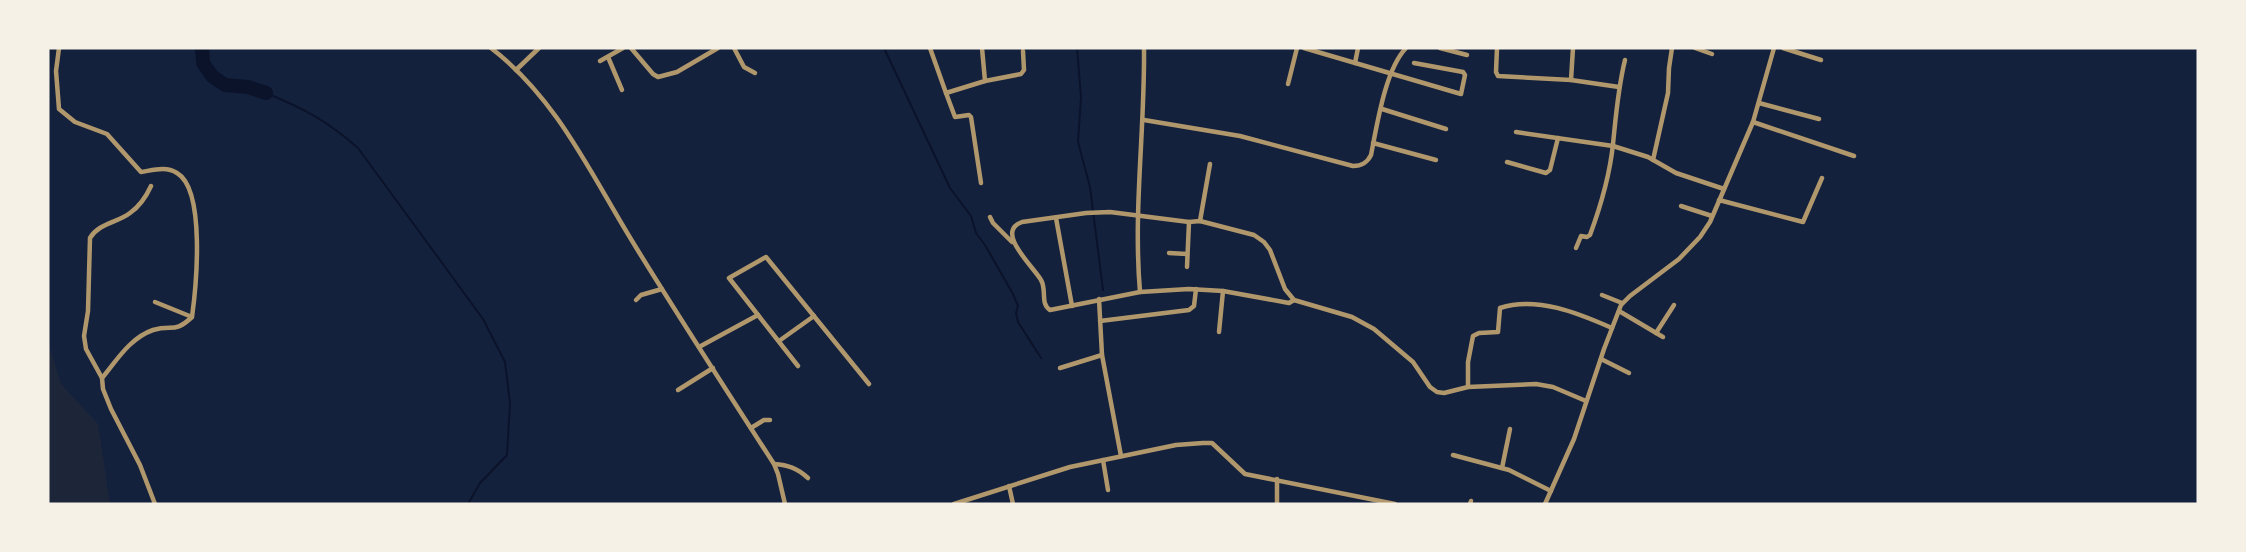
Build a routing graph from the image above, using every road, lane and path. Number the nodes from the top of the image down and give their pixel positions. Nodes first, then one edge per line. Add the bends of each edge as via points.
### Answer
1 (59, 48) edge
2 (491, 48) edge
3 (539, 48) edge
4 (623, 48) edge
5 (631, 48) edge
6 (718, 48) edge
7 (734, 48) edge
8 (930, 48) edge
9 (981, 48) edge
10 (1144, 48) edge
11 (1298, 48) edge
12 (1308, 48) edge
13 (1358, 48) edge
14 (1406, 48) edge
15 (1440, 48) edge
16 (1497, 48) edge
17 (1573, 48) edge
18 (1672, 48) edge
19 (1695, 48) edge
20 (1774, 48) edge
21 (1783, 48) edge
22 (1023, 51) dead end
23 (1712, 54) dead end
24 (1467, 55) dead end
25 (608, 57) junction
26 (1625, 60) dead end
27 (1821, 60) dead end
28 (600, 61) dead end
29 (1355, 63) junction
30 (1414, 63) dead end
31 (516, 70) junction
32 (755, 73) dead end
33 (1390, 75) junction
34 (1571, 80) junction
35 (985, 81) junction
36 (1288, 84) dead end
37 (1618, 87) junction
38 (622, 90) dead end
39 (946, 93) junction
40 (1759, 103) junction
41 (1382, 109) junction
42 (1820, 119) dead end
43 (1144, 120) junction
44 (1753, 122) junction
45 (1446, 129) dead end
46 (1516, 132) dead end
47 (1558, 138) junction
48 (1373, 143) junction
49 (1613, 146) junction
50 (1854, 156) dead end
51 (1436, 160) dead end
52 (1653, 160) junction
53 (1507, 162) dead end
54 (1209, 164) dead end
55 (1822, 178) dead end
56 (981, 183) dead end
57 (151, 186) dead end
58 (1724, 189) junction
59 (1719, 200) junction
60 (1681, 206) dead end
61 (1137, 214) junction
62 (1712, 216) junction
63 (990, 217) dead end
64 (1056, 218) junction
65 (1200, 221) junction
66 (1189, 222) junction
67 (1014, 244) junction
68 (1576, 248) dead end
69 (1169, 253) dead end
70 (1188, 254) junction
71 (1187, 267) dead end
72 (662, 289) junction
73 (1196, 289) junction
74 (1223, 291) junction
75 (1140, 292) junction
76 (1602, 295) dead end
77 (1099, 299) junction
78 (636, 300) dead end
79 (1294, 300) junction
80 (155, 302) dead end
81 (1623, 303) junction
82 (1674, 305) dead end
83 (1072, 306) junction
84 (1619, 311) junction
85 (758, 315) junction
86 (814, 316) junction
87 (192, 317) junction
88 (1100, 321) junction
89 (1612, 328) junction
90 (1219, 332) dead end
91 (1656, 333) junction
92 (1663, 337) dead end
93 (779, 341) junction
94 (699, 347) junction
95 (1102, 355) junction
96 (1601, 359) junction
97 (798, 366) dead end
98 (713, 368) junction
99 (1060, 368) dead end
100 (1629, 373) dead end
101 (102, 378) junction
102 (869, 384) dead end
103 (1468, 387) junction
104 (678, 390) dead end
105 (1586, 401) junction
106 (770, 420) dead end
107 (751, 428) junction
108 (1510, 429) dead end
109 (1453, 455) dead end
110 (1121, 456) junction
111 (1103, 460) junction
112 (774, 464) junction
113 (1502, 468) junction
114 (808, 478) dead end
115 (1277, 479) junction
116 (1009, 486) junction
117 (1108, 490) dead end
118 (1551, 491) junction
119 (155, 504) edge
120 (785, 504) edge
121 (954, 504) edge
122 (1013, 504) edge
123 (1277, 504) edge
124 (1395, 504) edge
125 (1545, 504) edge

1 - 87 street via 59,109 75,122 107,134 141,172 166,169 179,174 191,191 197,276
2 - 31 street
3 - 31 street
4 - 25 street
5 - 6 street via 658,77 677,72
7 - 32 street via 744,67
8 - 39 street
9 - 35 street
10 - 43 street
11 - 36 street
12 - 29 street
13 - 29 street
14 - 33 street
15 - 24 street
16 - 34 street via 1498,76
17 - 34 street
18 - 52 street via 1668,93
19 - 23 street
20 - 40 street
21 - 27 street
22 - 35 street via 1023,72
25 - 28 street
25 - 38 street
26 - 37 street
29 - 33 street
30 - 33 street via 1465,74 1461,94
31 - 72 street via 565,127
33 - 41 street
34 - 37 street
35 - 39 street
37 - 49 street
39 - 56 street via 956,117 971,117
40 - 42 street
40 - 44 street
41 - 45 street
41 - 48 street
43 - 48 street via 1210,129 1353,166 1369,160
43 - 61 street
44 - 50 street
44 - 58 street
46 - 47 street
47 - 49 street
47 - 53 street via 1546,173
48 - 51 street
49 - 52 street
49 - 68 street via 1589,236 1581,236
52 - 58 street via 1676,173
54 - 65 street
55 - 59 street via 1803,222
57 - 101 street via 130,214 96,230 90,238 84,336 88,355
58 - 59 street
59 - 62 street
60 - 62 street
61 - 64 street via 1098,212
61 - 66 street
61 - 75 street
62 - 81 street via 1705,231 1679,259
63 - 67 street
64 - 67 street via 1017,224
64 - 83 street
65 - 66 street
65 - 79 street via 1254,235 1264,242
66 - 70 street
67 - 83 street via 1041,279 1047,308
69 - 70 street
70 - 71 street
72 - 78 street
72 - 94 street
73 - 74 street
73 - 75 street
73 - 88 street via 1194,306 1189,310
74 - 79 street via 1289,303
74 - 90 street
75 - 77 street
76 - 81 street
77 - 83 street
77 - 88 street
79 - 103 street via 1352,317 1374,329 1417,365 1437,392
80 - 87 street
81 - 84 street
82 - 91 street
84 - 89 street
84 - 91 street
85 - 86 street via 729,278 766,257
85 - 93 street
85 - 94 street
86 - 93 street
86 - 102 street
87 - 101 street via 181,327 153,330 131,343
88 - 95 street
89 - 96 street
89 - 103 street via 1547,306 1500,308 1498,332 1473,336
91 - 92 street
93 - 97 street
94 - 98 street
95 - 99 street
95 - 110 street
96 - 100 street
96 - 105 street
98 - 104 street
98 - 107 street
101 - 119 street via 111,409
103 - 105 street via 1541,384
105 - 118 street
106 - 107 street
107 - 112 street
108 - 113 street
109 - 113 street
110 - 111 street
110 - 115 street via 1210,443 1245,474
111 - 116 street
111 - 117 street
112 - 114 street via 786,465
112 - 120 street
113 - 118 street
115 - 123 street
115 - 124 street
116 - 121 street
116 - 122 street
118 - 125 street

